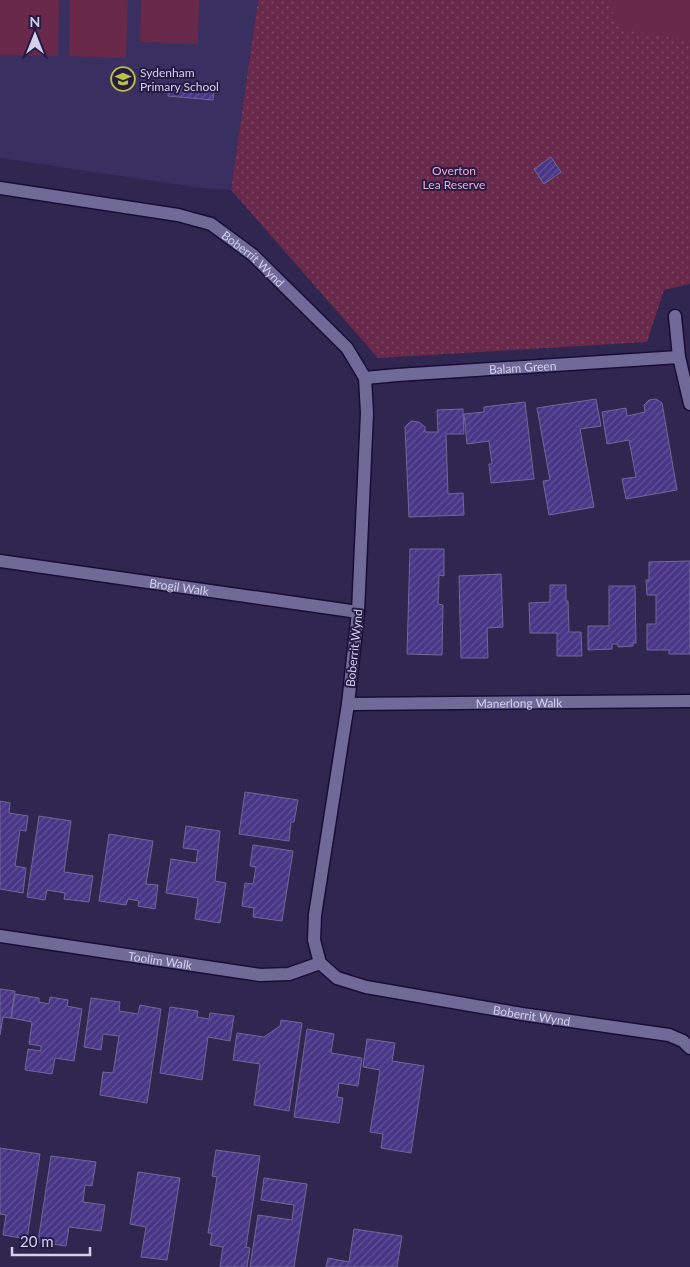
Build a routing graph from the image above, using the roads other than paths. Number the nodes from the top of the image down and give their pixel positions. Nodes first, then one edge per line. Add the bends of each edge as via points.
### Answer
1 (0, 188) edge
2 (675, 316) dead end
3 (679, 358) junction
4 (365, 378) junction
5 (690, 404) edge
6 (0, 561) edge
7 (358, 612) junction
8 (690, 701) edge
9 (348, 704) junction
10 (0, 936) edge
11 (320, 963) junction
12 (690, 1048) edge

1 - 4 street, Boberrit Wynd via 211,224 253,255 347,348
2 - 3 street
3 - 4 street, Balam Green
3 - 5 street
4 - 7 street, Boberrit Wynd via 367,414
6 - 7 street, Brogil Walk
7 - 9 street, Boberrit Wynd
8 - 9 street, Manerlong Walk
9 - 11 street, Boberrit Wynd via 315,915 314,940
10 - 11 street, Toolim Walk via 260,975 289,974
11 - 12 street, Boberrit Wynd via 336,978 366,988 668,1035

